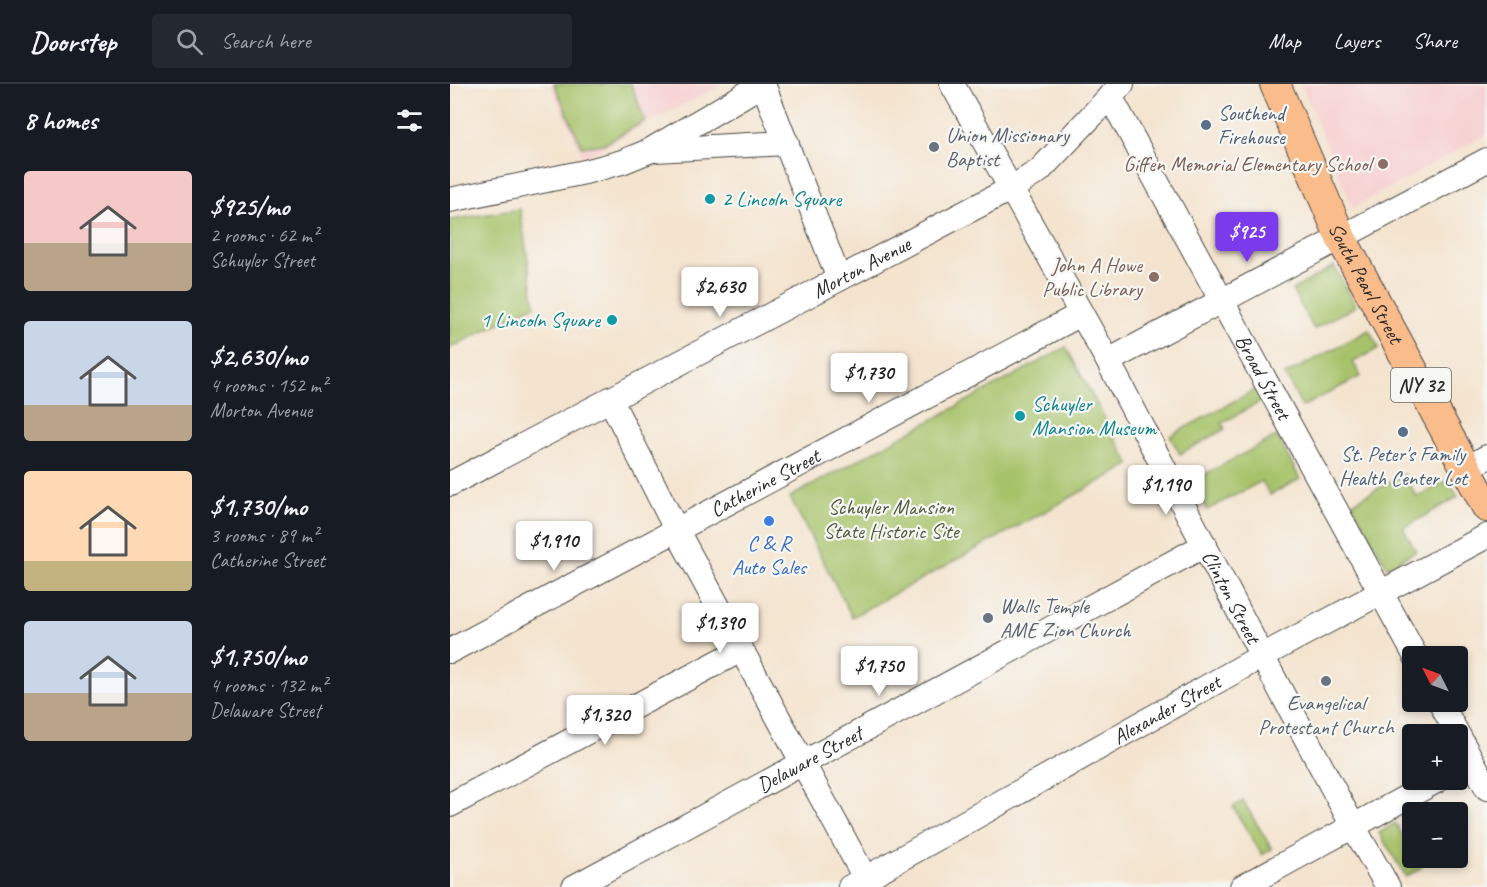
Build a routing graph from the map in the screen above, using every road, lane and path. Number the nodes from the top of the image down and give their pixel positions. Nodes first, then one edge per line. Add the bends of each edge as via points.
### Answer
1 (763, 84) edge
2 (952, 84) edge
3 (1275, 84) edge
4 (1116, 90) edge
5 (787, 143) junction
6 (649, 151) junction
7 (1487, 160) edge
8 (1010, 189) junction
9 (450, 200) edge
10 (1341, 238) junction
11 (839, 279) junction
12 (1221, 301) junction
13 (1081, 314) junction
14 (1108, 361) junction
15 (610, 399) junction
16 (1477, 463) edge
17 (450, 484) edge
18 (1487, 507) edge
19 (677, 531) junction
20 (1487, 536) edge
21 (1204, 545) junction
22 (1381, 593) junction
23 (1410, 646) edge
24 (741, 650) junction
25 (450, 651) edge
26 (1262, 656) junction
27 (1445, 712) edge
28 (1472, 761) edge
29 (802, 763) junction
30 (1487, 788) edge
31 (1420, 790) edge
32 (450, 805) edge
33 (1353, 826) junction
34 (862, 884) edge
35 (574, 887) edge
36 (1242, 887) edge
37 (1388, 887) edge

1 - 5 street
1 - 6 street
2 - 8 street, Clinton Street
3 - 10 main road, South Pearl Street / NY 32
4 - 8 street, Morton Avenue via 1039,171
4 - 12 street, Broad Street
5 - 6 street
5 - 11 street
6 - 9 street via 585,172
7 - 10 street
8 - 11 street, Morton Avenue
8 - 13 street, Clinton Street
10 - 12 street
10 - 16 main road, South Pearl Street / NY 32
11 - 15 street, Morton Avenue
12 - 14 street
12 - 22 street, Broad Street
13 - 14 street, Clinton Street
13 - 19 street, Catherine Street
14 - 21 street, Clinton Street
15 - 17 street, Morton Avenue
15 - 19 street
16 - 18 main road, South Pearl Street / NY 32
19 - 24 street
19 - 25 street, Catherine Street
20 - 22 street, Alexander Street
21 - 26 street, Clinton Street
21 - 29 street, Delaware Street
22 - 23 street, Broad Street
22 - 26 street, Alexander Street
24 - 29 street
24 - 32 street
26 - 33 street, Clinton Street
26 - 34 street, Alexander Street
27 - 28 street
28 - 30 street
29 - 34 street
29 - 35 street, Delaware Street
31 - 33 street
33 - 36 street
33 - 37 street, Clinton Street

